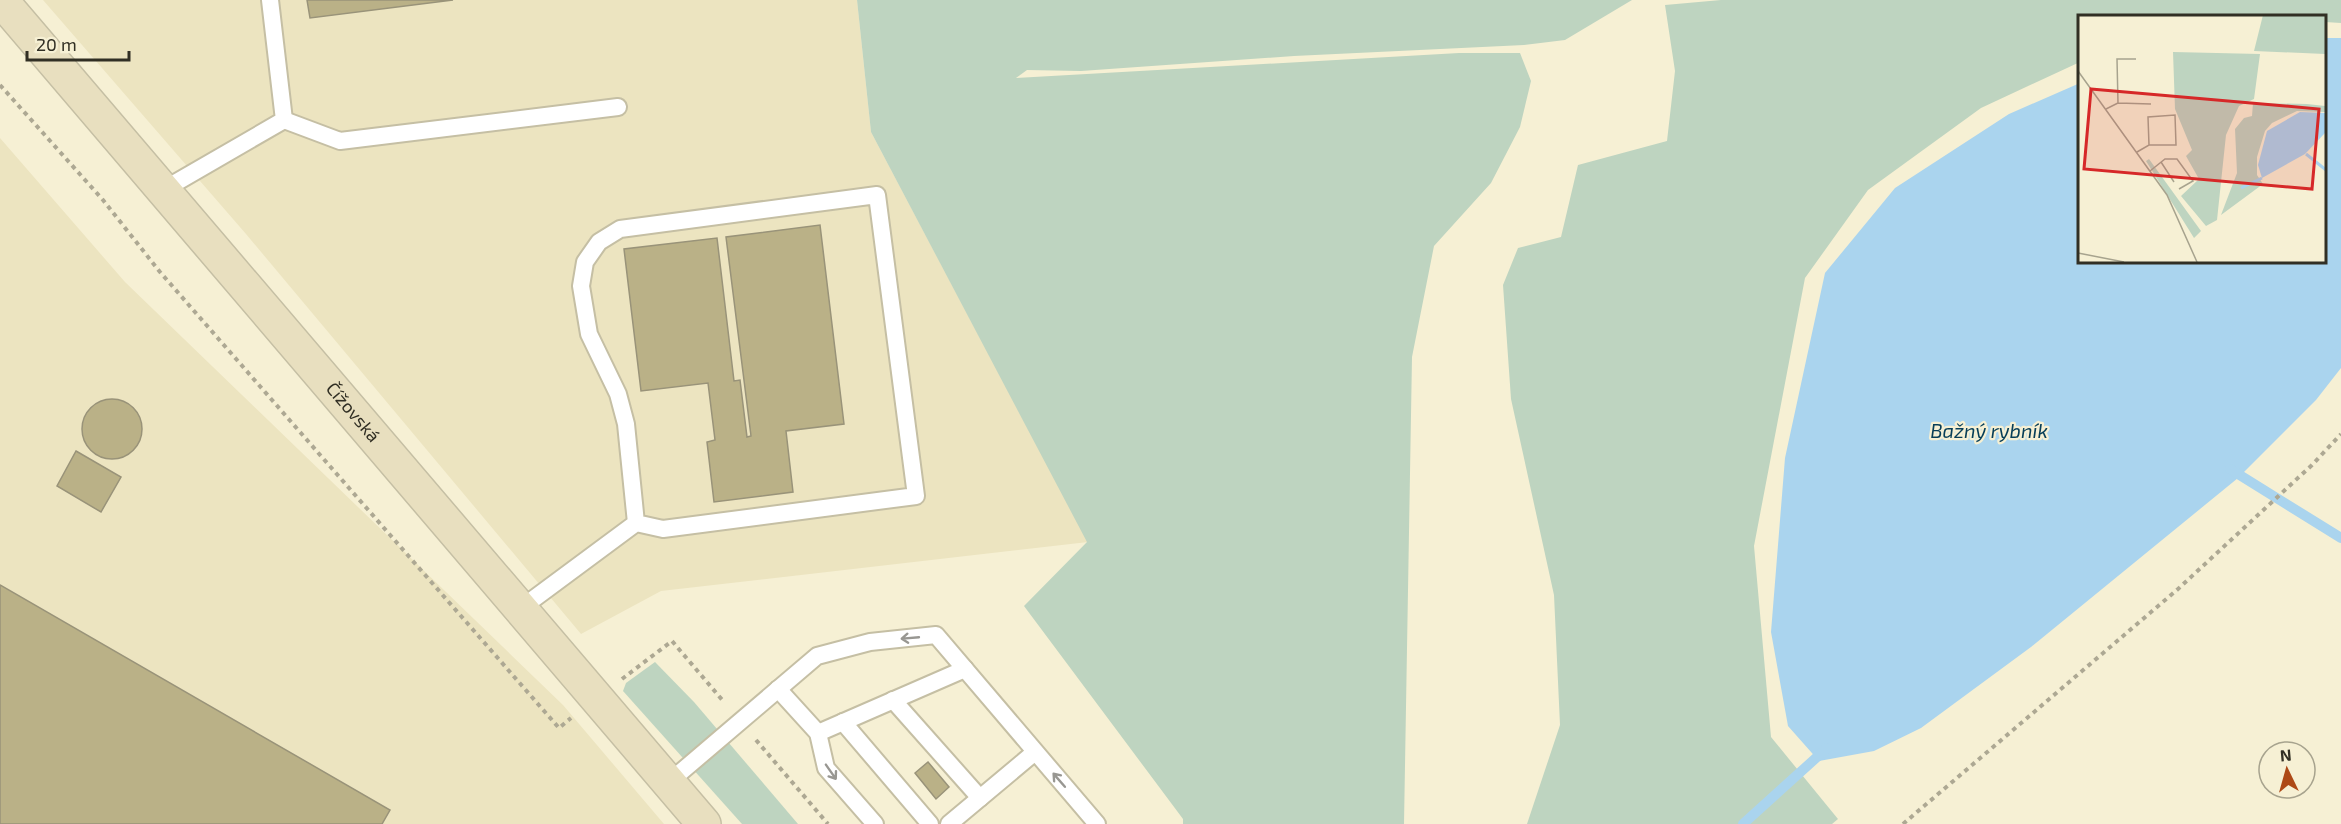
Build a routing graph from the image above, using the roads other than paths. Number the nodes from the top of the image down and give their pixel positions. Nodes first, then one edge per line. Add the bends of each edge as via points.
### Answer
1 (1, 0) edge
2 (270, 0) edge
3 (618, 107) dead end
4 (284, 120) junction
5 (163, 190) junction
6 (636, 523) junction
7 (520, 609) junction
8 (965, 669) junction
9 (778, 689) junction
10 (893, 700) junction
11 (843, 722) junction
12 (818, 733) junction
13 (1035, 752) junction
14 (668, 783) junction
15 (980, 798) junction
16 (704, 824) edge
17 (875, 824) edge
18 (930, 824) edge
19 (950, 824) edge
20 (1097, 824) edge

1 - 5 street, Čížovská
2 - 4 lane
3 - 4 lane via 340,141
4 - 5 lane
5 - 7 street, Čížovská
6 - 6 lane via 626,424 618,394 589,334 581,286 585,262 598,242 620,229 877,195 916,496 663,529
6 - 7 lane
7 - 14 street, Čížovská
8 -> 9 lane via 936,635 870,642 817,656
8 - 10 lane
8 - 13 lane
9 - 12 lane
9 - 14 lane
10 - 11 lane
10 - 15 lane
11 - 12 lane
11 - 18 lane
12 -> 17 lane via 826,768
13 - 15 lane
20 -> 13 lane
14 - 16 street, Čížovská
15 - 19 lane

